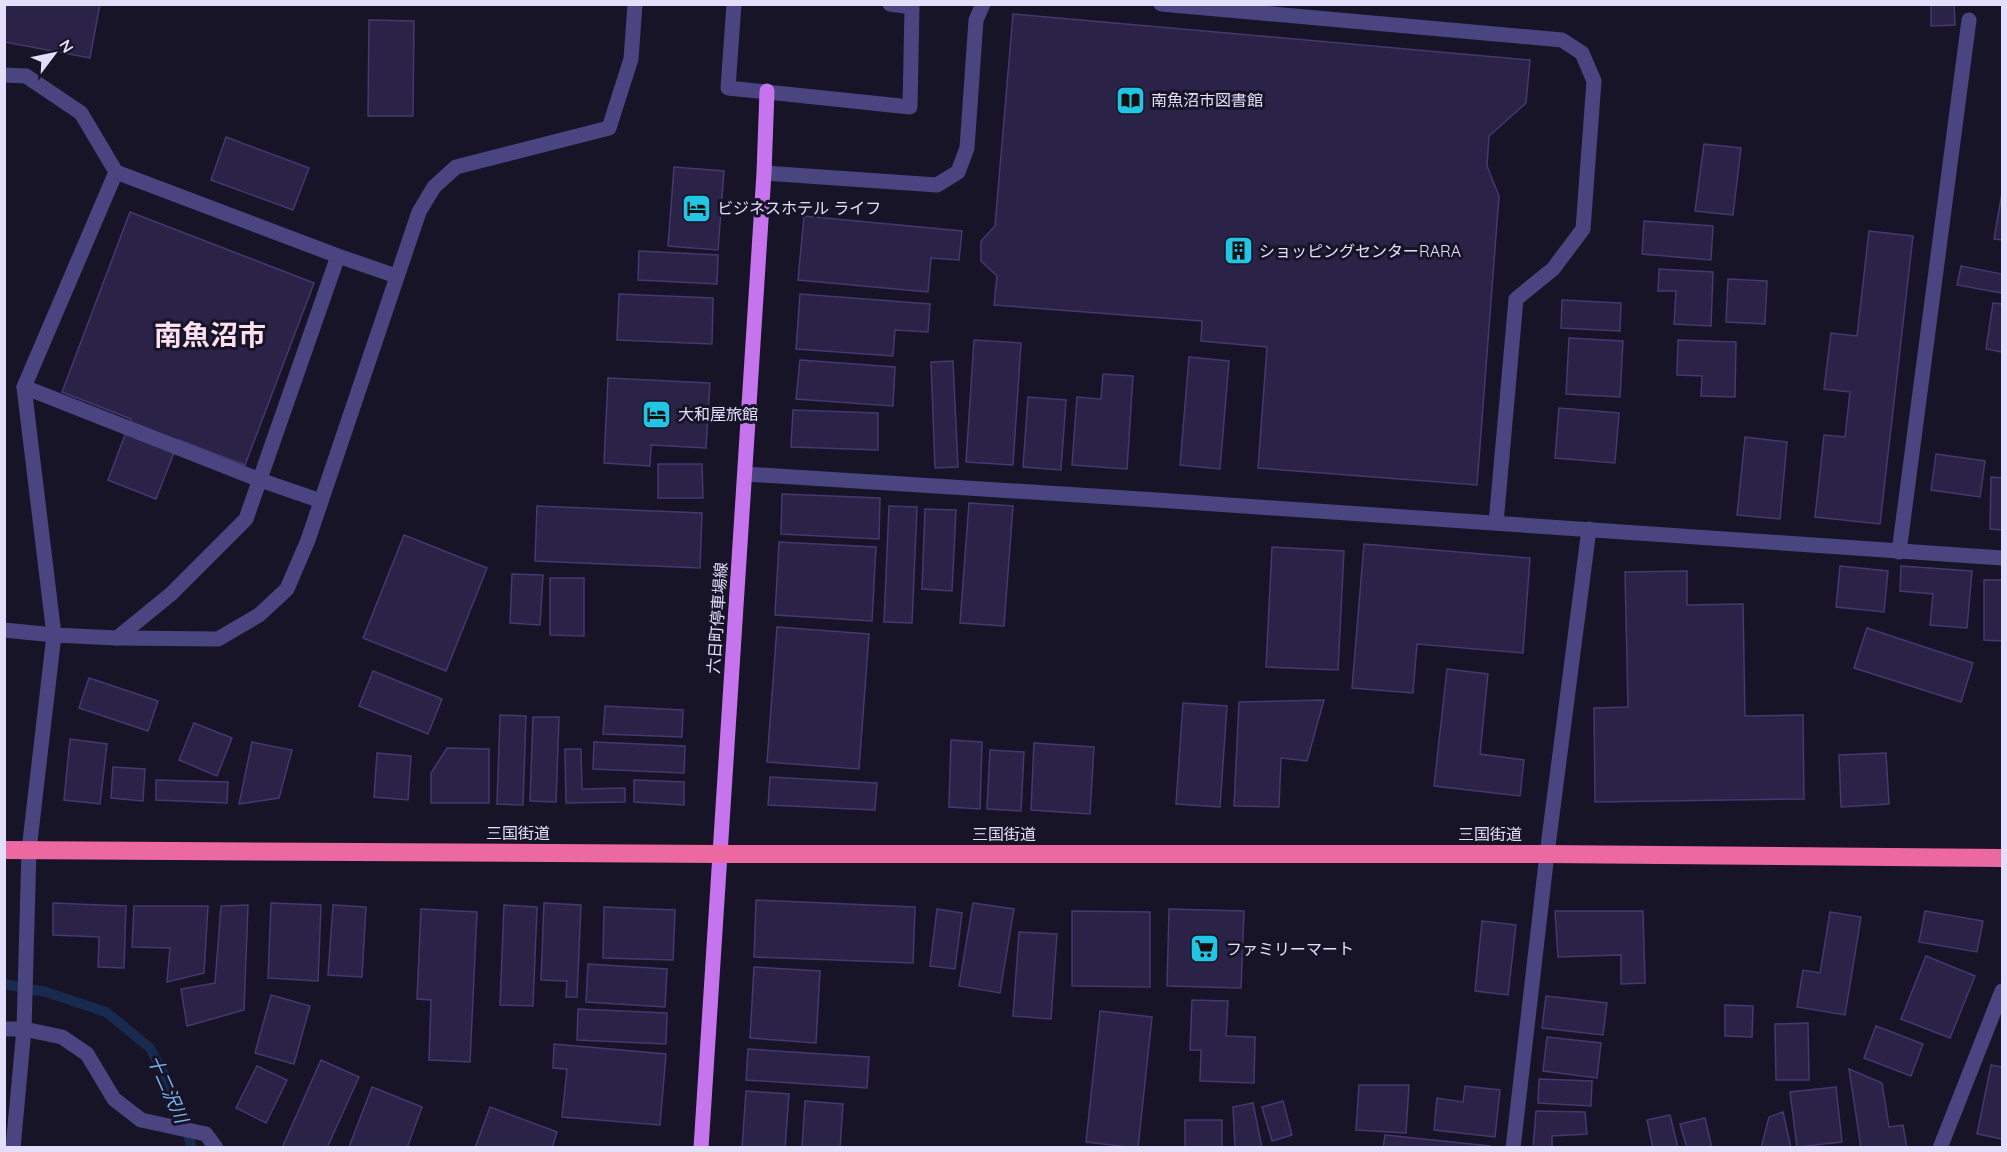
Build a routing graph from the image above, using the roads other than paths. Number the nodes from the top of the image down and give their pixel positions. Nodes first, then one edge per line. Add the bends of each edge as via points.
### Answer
1 (635, 4) edge
2 (735, 4) edge
3 (890, 4) edge
4 (983, 4) edge
5 (1161, 4) edge
6 (1969, 20) dead end
7 (4, 75) edge
8 (767, 91) junction
9 (116, 171) junction
10 (764, 173) junction
11 (338, 256) junction
12 (396, 276) junction
13 (24, 387) junction
14 (745, 474) junction
15 (260, 480) junction
16 (321, 501) junction
17 (1496, 523) junction
18 (1589, 529) junction
19 (1899, 552) junction
20 (2002, 558) edge
21 (4, 630) edge
22 (54, 635) junction
23 (117, 638) junction
24 (4, 850) edge
25 (29, 850) junction
26 (719, 854) junction
27 (1547, 854) junction
28 (2002, 858) edge
29 (2002, 991) edge
30 (4, 1029) edge
31 (24, 1029) junction
32 (13, 1148) edge
33 (216, 1148) edge
34 (700, 1148) edge
35 (1513, 1148) edge
36 (1940, 1148) edge

1 - 12 street via 631,59 609,128 456,167 434,187 419,212
2 - 8 street via 728,88
3 - 8 street via 912,7 910,106
4 - 10 street via 976,20 968,148 958,172 937,185
5 - 17 street via 1562,40 1582,53 1594,81 1583,230 1553,269 1516,298
6 - 19 street
7 - 9 street via 27,76 81,113
8 - 10 main road, 六日町停車場線
9 - 11 street
9 - 13 street
10 - 14 main road, 六日町停車場線
11 - 12 street
11 - 15 street
12 - 16 street
13 - 15 street
13 - 22 street
14 - 17 street
14 - 26 main road, 六日町停車場線
15 - 16 street
15 - 23 street via 246,519 171,594
16 - 23 street via 287,589 259,615 218,639
17 - 18 street
18 - 19 street
18 - 27 street
19 - 20 street
21 - 22 street
22 - 23 street
22 - 25 street
24 - 25 highway, 三国街道
25 - 26 highway, 三国街道
25 - 31 street
26 - 27 highway, 三国街道
26 - 34 main road, 六日町停車場線
27 - 28 highway, 三国街道
27 - 35 street
29 - 36 street
30 - 31 street
31 - 32 street
31 - 33 street via 62,1037 87,1054 114,1099 141,1120 206,1134

